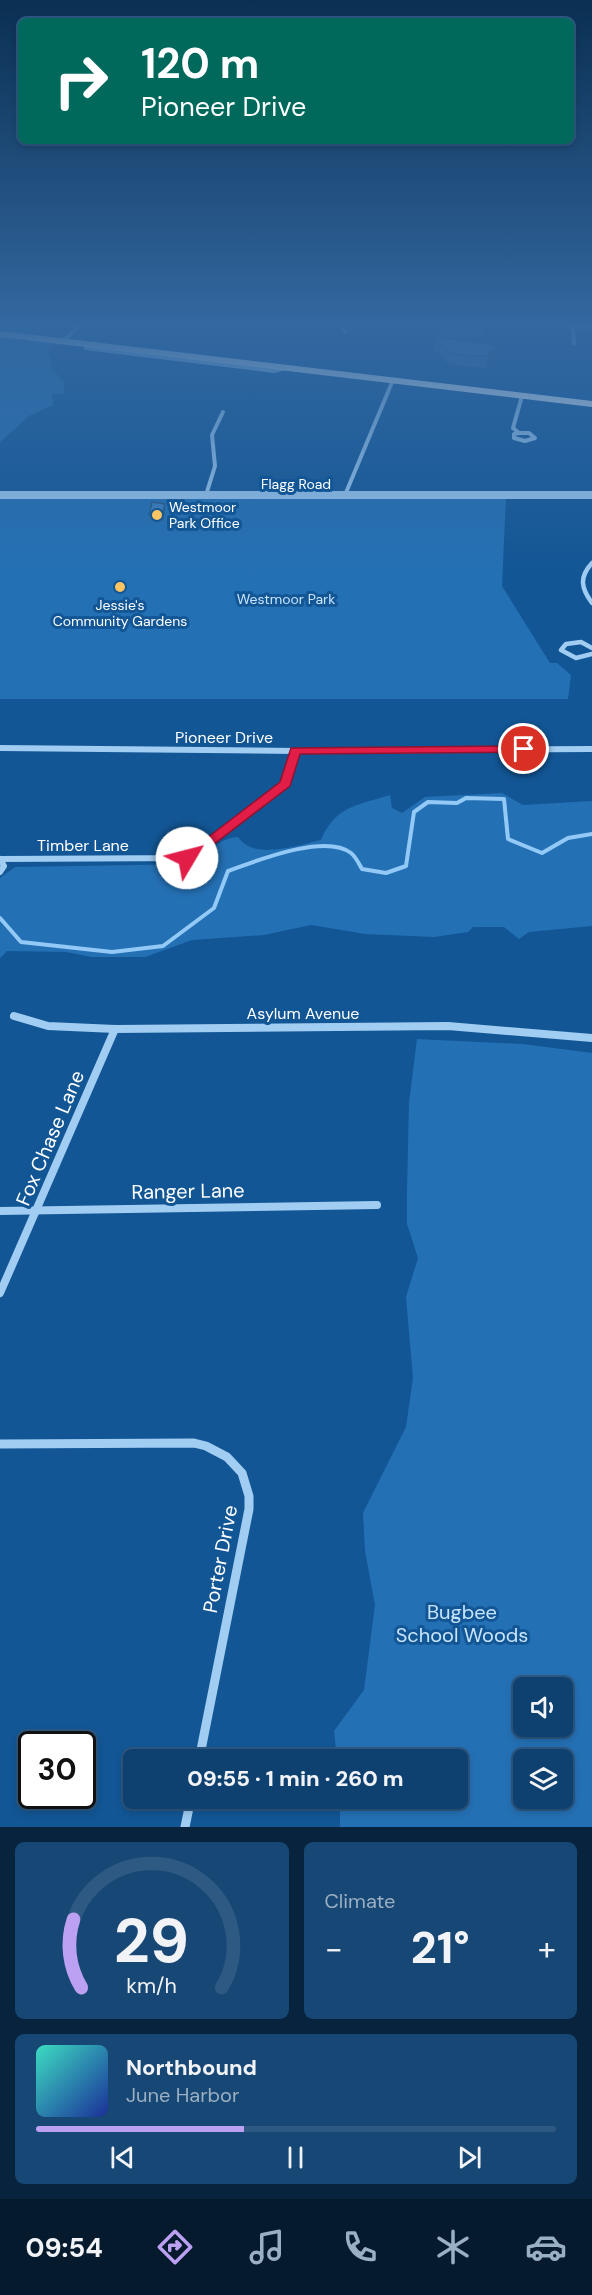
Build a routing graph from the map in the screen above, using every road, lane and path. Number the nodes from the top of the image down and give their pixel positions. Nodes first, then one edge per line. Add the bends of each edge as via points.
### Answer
1 (382, 407) edge
2 (519, 407) edge
3 (223, 412) dead end
4 (519, 433) junction
5 (0, 495) edge
6 (592, 495) edge
7 (206, 496) junction
8 (345, 496) junction
9 (592, 563) edge
10 (592, 603) edge
11 (592, 639) edge
12 (586, 644) junction
13 (592, 648) edge
14 (592, 654) edge
15 (0, 748) edge
16 (592, 748) edge
17 (296, 751) junction
18 (0, 859) edge
19 (0, 872) edge
20 (14, 1016) dead end
21 (115, 1029) junction
22 (592, 1038) edge
23 (377, 1205) dead end
24 (37, 1210) junction
25 (0, 1211) edge
26 (0, 1293) edge
27 (0, 1444) edge
28 (201, 1749) edge
29 (189, 1809) edge
30 (185, 1827) edge

1 - 8 street
2 - 4 street via 513,428
3 - 7 street via 212,435 215,466
4 - 4 street via 532,434 535,438 514,438
5 - 7 street, Flagg Road
6 - 8 street, Flagg Road
7 - 8 street, Flagg Road
9 - 10 street via 581,581
11 - 12 street
12 - 13 street
12 - 14 street via 566,644 561,650 576,658
15 - 17 street, Pioneer Drive
16 - 17 street, Pioneer Drive
17 - 18 street, Timber Lane via 285,784 187,858
18 - 19 street, Timber Lane via 4,866
20 - 21 street, Asylum Avenue via 48,1026
21 - 22 street, Asylum Avenue via 448,1026
21 - 24 street, Fox Chase Lane
23 - 24 street, Ranger Lane
24 - 25 street, Ranger Lane
24 - 26 street, Fox Chase Lane
27 - 28 street, Porter Drive via 194,1443 220,1451 241,1472 250,1494 249,1509
29 - 30 street

